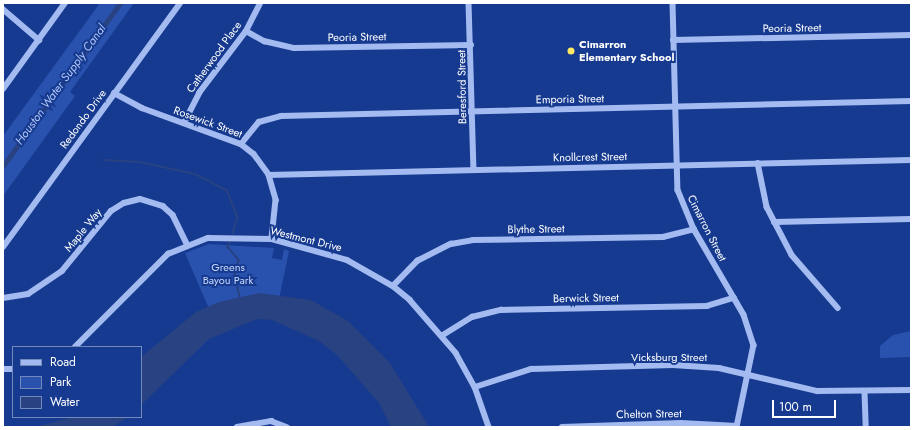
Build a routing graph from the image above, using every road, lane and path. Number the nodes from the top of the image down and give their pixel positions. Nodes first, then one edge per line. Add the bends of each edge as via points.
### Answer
1 (65, 3) edge
2 (180, 3) edge
3 (260, 3) edge
4 (470, 3) edge
5 (673, 3) edge
6 (3, 9) edge
7 (246, 31) junction
8 (911, 35) edge
9 (39, 40) junction
10 (673, 40) junction
11 (471, 45) junction
12 (3, 89) edge
13 (114, 92) junction
14 (911, 101) edge
15 (675, 107) junction
16 (472, 111) junction
17 (184, 123) junction
18 (240, 144) junction
19 (911, 160) edge
20 (758, 163) junction
21 (676, 166) junction
22 (474, 170) junction
23 (269, 175) junction
24 (911, 219) edge
25 (774, 222) junction
26 (694, 229) junction
27 (272, 239) junction
28 (187, 244) junction
29 (3, 247) edge
30 (393, 286) junction
31 (3, 298) edge
32 (734, 298) junction
33 (838, 308) dead end
34 (443, 335) junction
35 (76, 346) edge
36 (750, 375) junction
37 (475, 387) junction
38 (911, 390) edge
39 (865, 392) junction
40 (237, 427) edge
41 (287, 427) edge
42 (489, 427) edge
43 (562, 427) edge
44 (737, 427) edge
45 (866, 427) edge

1 - 9 street
2 - 13 street, Redondo Drive
3 - 7 street, Catherwood Place
4 - 11 street, Beresford Street
5 - 10 street, Cimarron Street
6 - 9 street
7 - 11 street, Peoria Street via 264,41 294,48
7 - 17 street, Catherwood Place via 199,93
8 - 10 street, Peoria Street
9 - 12 street
10 - 15 street, Cimarron Street
11 - 16 street, Beresford Street
13 - 17 street, Rosewick Street via 142,108
13 - 29 street, Redondo Drive
14 - 15 street, Emporia Street
15 - 16 street, Emporia Street
15 - 21 street, Cimarron Street
16 - 18 street, Emporia Street via 281,116 259,122
16 - 22 street, Beresford Street
17 - 18 street, Rosewick Street
18 - 23 street, Rosewick Street via 254,154
19 - 20 street, Knollcrest Street
20 - 21 street, Knollcrest Street
20 - 25 street via 762,193
21 - 22 street, Knollcrest Street
21 - 26 street, Cimarron Street via 680,198
22 - 23 street, Knollcrest Street
23 - 27 street, Rosewick Street via 276,200
24 - 25 street
25 - 33 street via 802,269
26 - 30 street, Blythe Street via 663,237 473,240 451,244 417,261
26 - 32 street, Cimarron Street
27 - 28 street, Westmont Drive via 227,236
27 - 30 street, Westmont Drive via 347,260
28 - 31 street, Maple Way via 174,215 163,206 140,199 124,203 111,211 62,271 28,294
28 - 35 street, Westmont Drive via 154,265
30 - 34 street, Westmont Drive
32 - 34 street, Berwick Street via 707,306 502,310 472,317
32 - 36 street, Cimarron Street via 752,334 754,355
34 - 37 street, Westmont Drive
36 - 37 street, Vicksburg Street via 696,365 549,368 512,373
36 - 39 street, Vicksburg Street via 817,391
36 - 44 street, Cimarron Street
37 - 42 street, Westmont Drive
38 - 39 street, Vicksburg Street
39 - 45 street
40 - 41 street via 260,421
43 - 44 street, Chelton Street via 681,423

